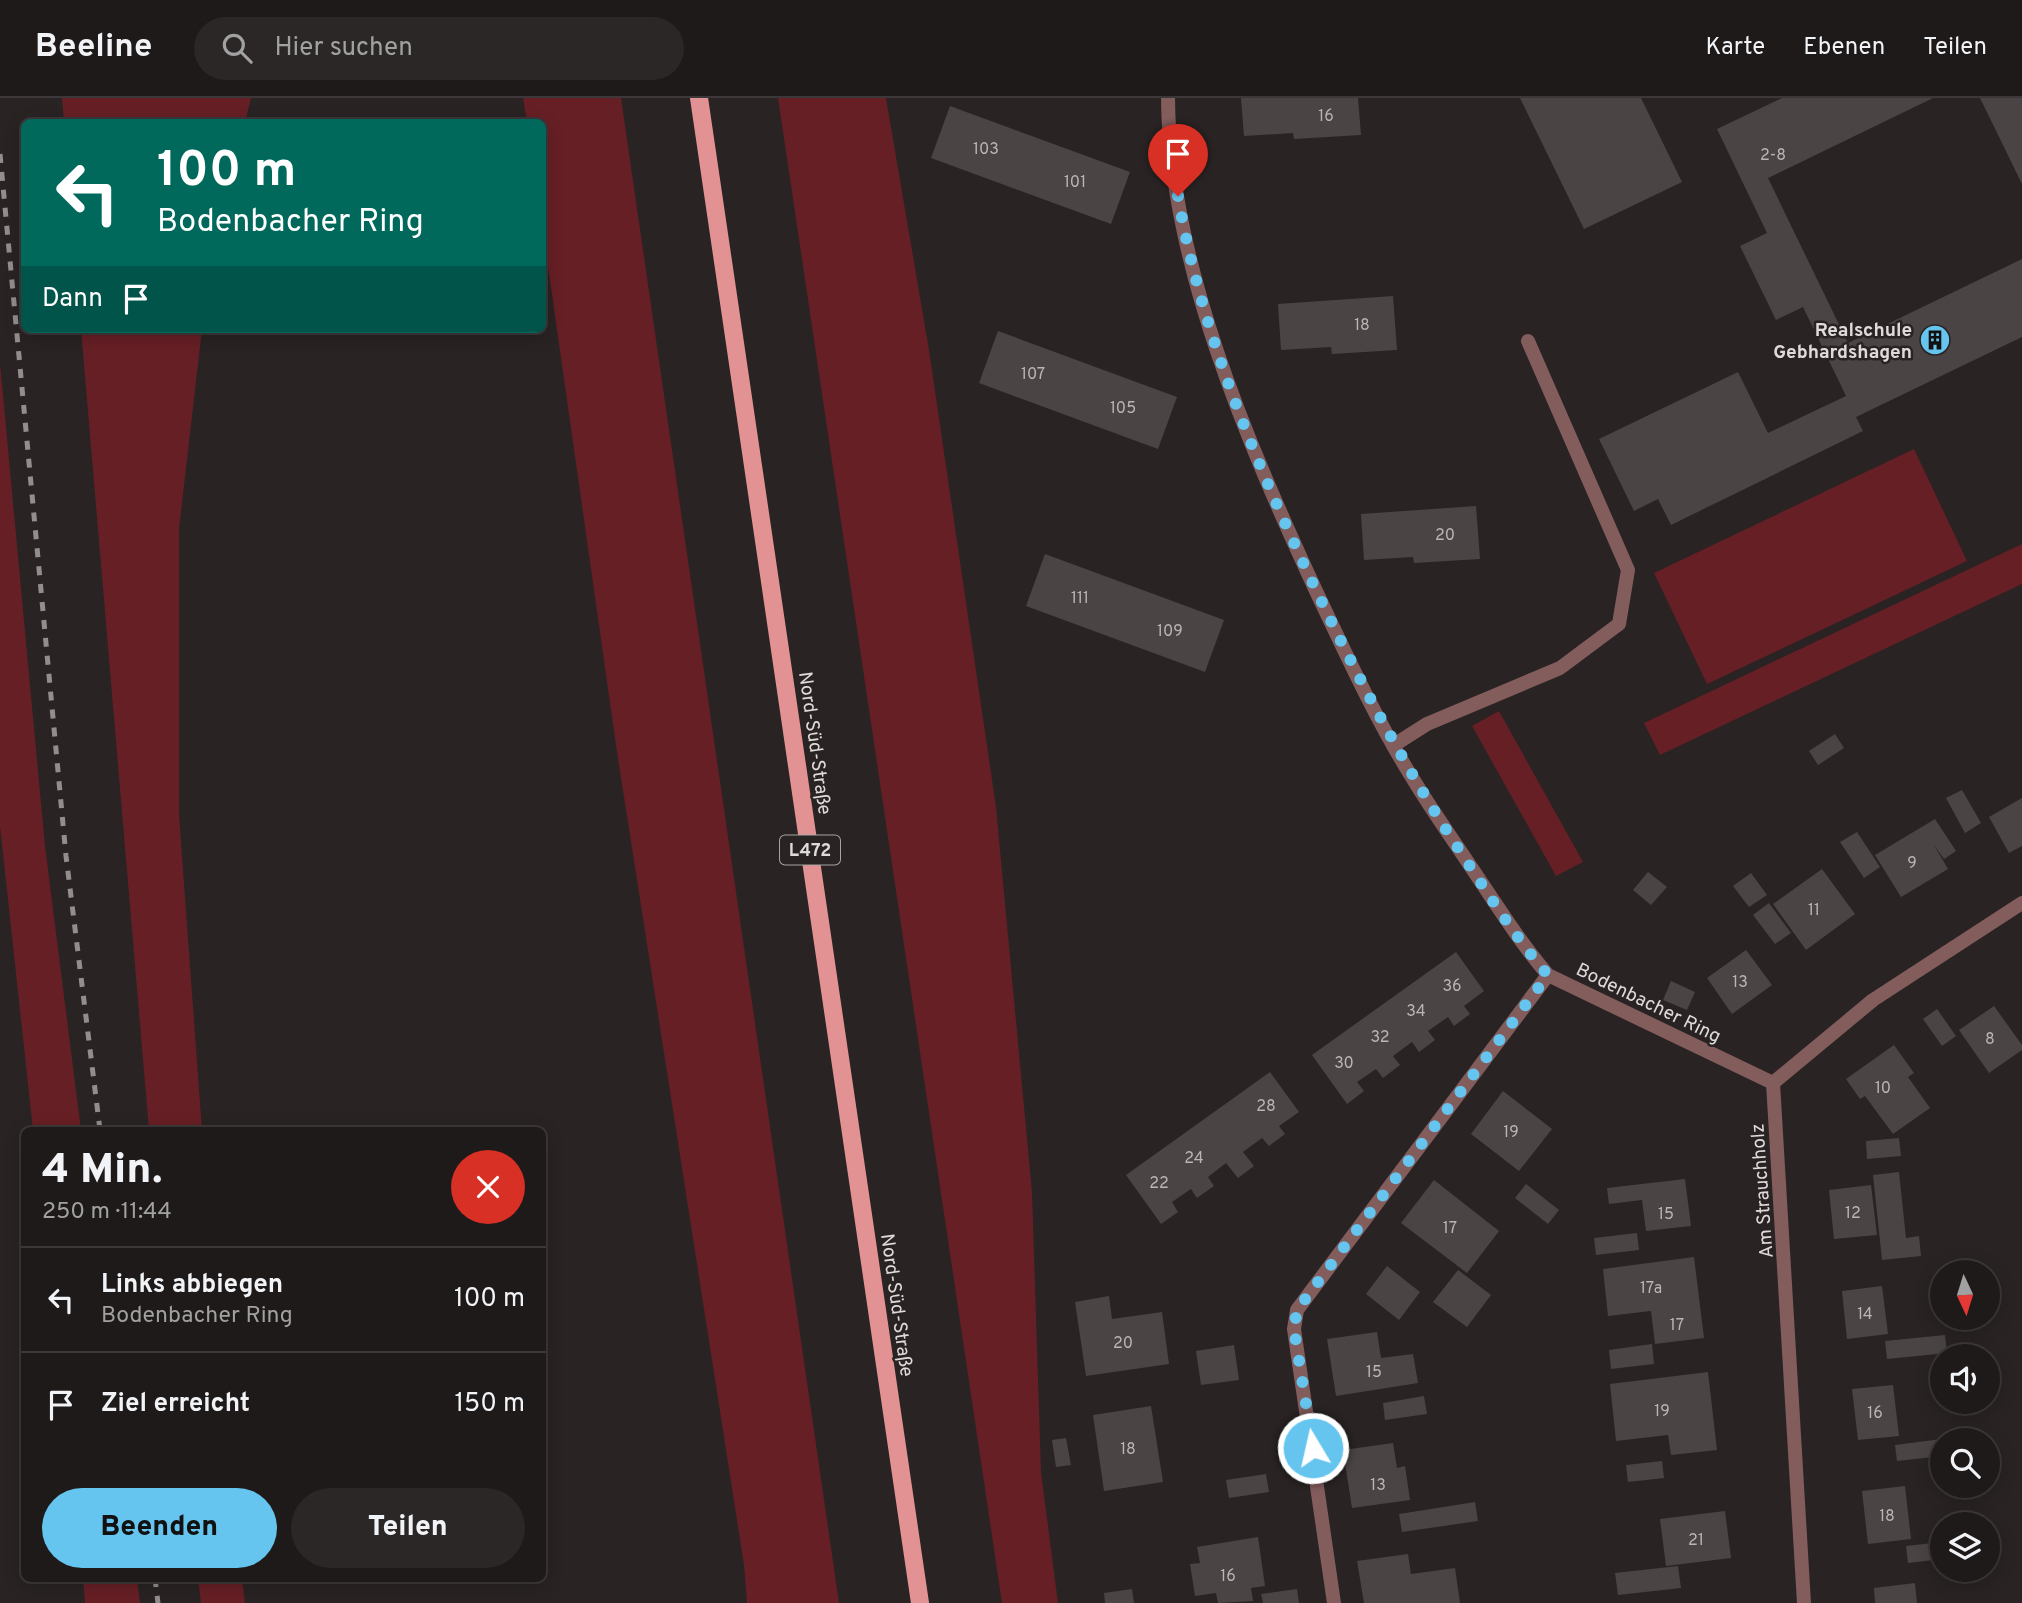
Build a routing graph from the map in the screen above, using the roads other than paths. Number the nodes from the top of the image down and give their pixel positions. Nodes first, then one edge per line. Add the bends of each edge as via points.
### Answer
1 (699, 98) edge
2 (1168, 98) edge
3 (1528, 341) dead end
4 (1394, 745) junction
5 (2022, 903) edge
6 (1548, 975) junction
7 (1773, 1083) junction
8 (920, 1603) edge
9 (1334, 1603) edge
10 (1804, 1603) edge

1 - 8 main road, Nord-Süd-Straße / L472
2 - 4 street, Bodenbacher Ring via 1173,172 1182,219 1226,377 1268,488
3 - 4 street via 1628,570 1619,624 1560,668 1427,724
4 - 6 street, Bodenbacher Ring via 1523,946
5 - 7 street via 1873,1000
6 - 7 street, Bodenbacher Ring
6 - 9 street via 1297,1310 1295,1338
7 - 10 street, Am Strauchholz

